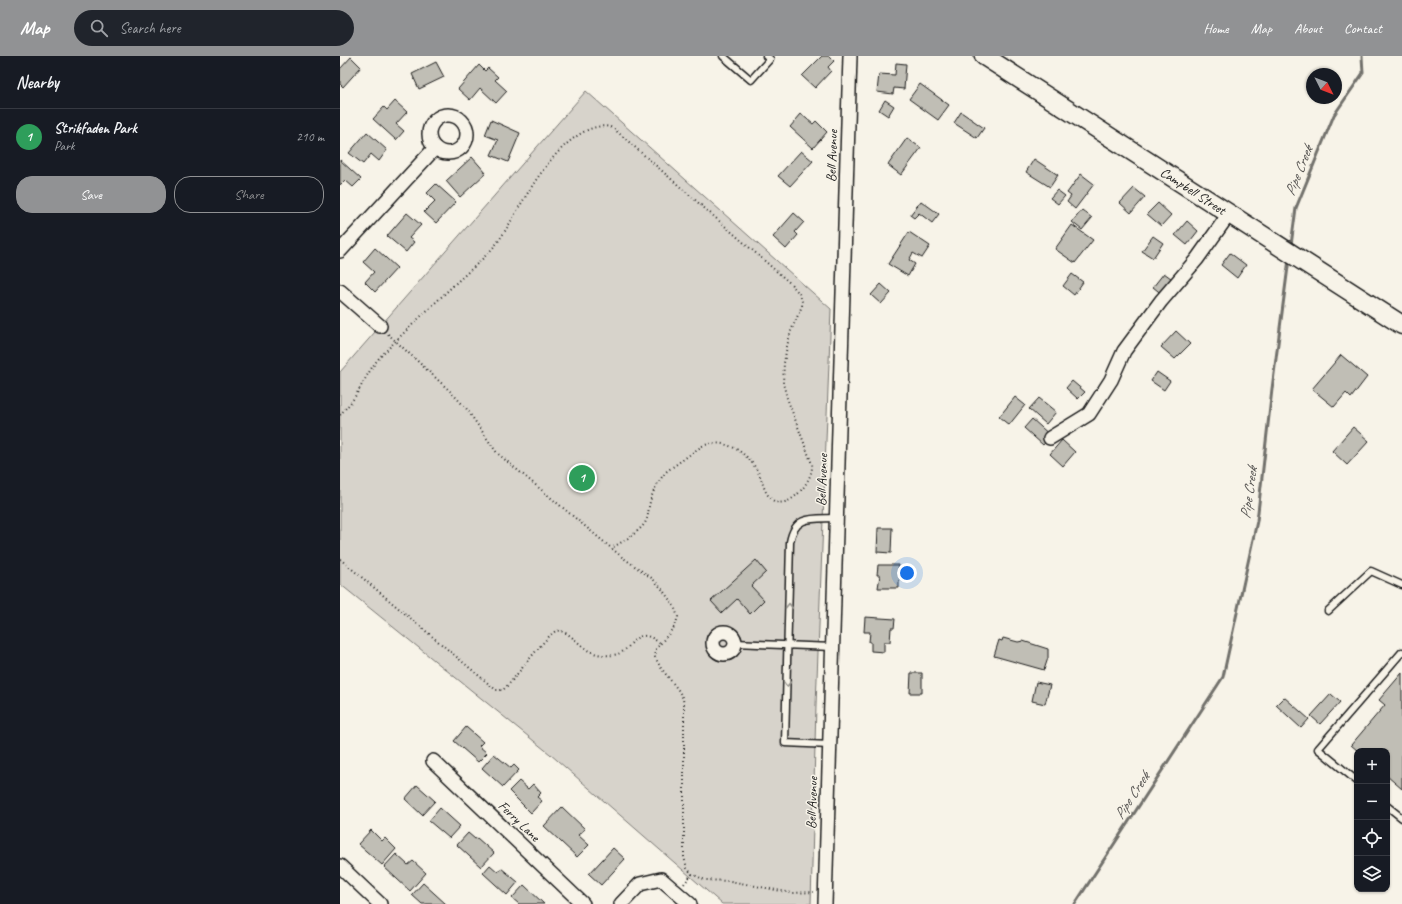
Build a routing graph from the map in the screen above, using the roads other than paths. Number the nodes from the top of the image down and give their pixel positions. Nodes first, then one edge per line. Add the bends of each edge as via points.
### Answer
1 (722, 56) edge
2 (766, 56) edge
3 (850, 56) edge
4 (984, 56) edge
5 (435, 148) dead end
6 (1229, 214) junction
7 (340, 251) edge
8 (340, 291) edge
9 (1402, 325) edge
10 (380, 326) road end
11 (1050, 438) dead end
12 (837, 518) junction
13 (1402, 585) edge
14 (1328, 611) dead end
15 (735, 643) dead end
16 (788, 645) junction
17 (833, 647) junction
18 (1402, 652) edge
19 (830, 745) junction
20 (433, 761) dead end
21 (1354, 778) edge
22 (1390, 808) edge
23 (1402, 818) edge
24 (340, 866) edge
25 (380, 904) edge
26 (583, 904) edge
27 (621, 904) edge
28 (690, 904) edge
29 (825, 904) edge

1 - 2 lane via 752,80 770,59
3 - 12 street, Bell Avenue
4 - 6 street, Campbell Street
5 - 7 street
6 - 9 street, Campbell Street
6 - 11 street via 1124,351 1111,380 1089,414
8 - 10 street
16 -> 12 lane via 792,531 804,520
12 - 17 street, Bell Avenue
13 - 14 lane via 1372,571
15 - 16 lane
16 - 17 lane
16 -> 19 lane via 785,743
17 - 19 street, Bell Avenue
18 - 21 lane via 1318,748
19 - 29 street, Bell Avenue
20 - 26 street, Ferry Lane
22 - 23 lane
24 - 25 street
27 - 28 street via 640,884 661,879

